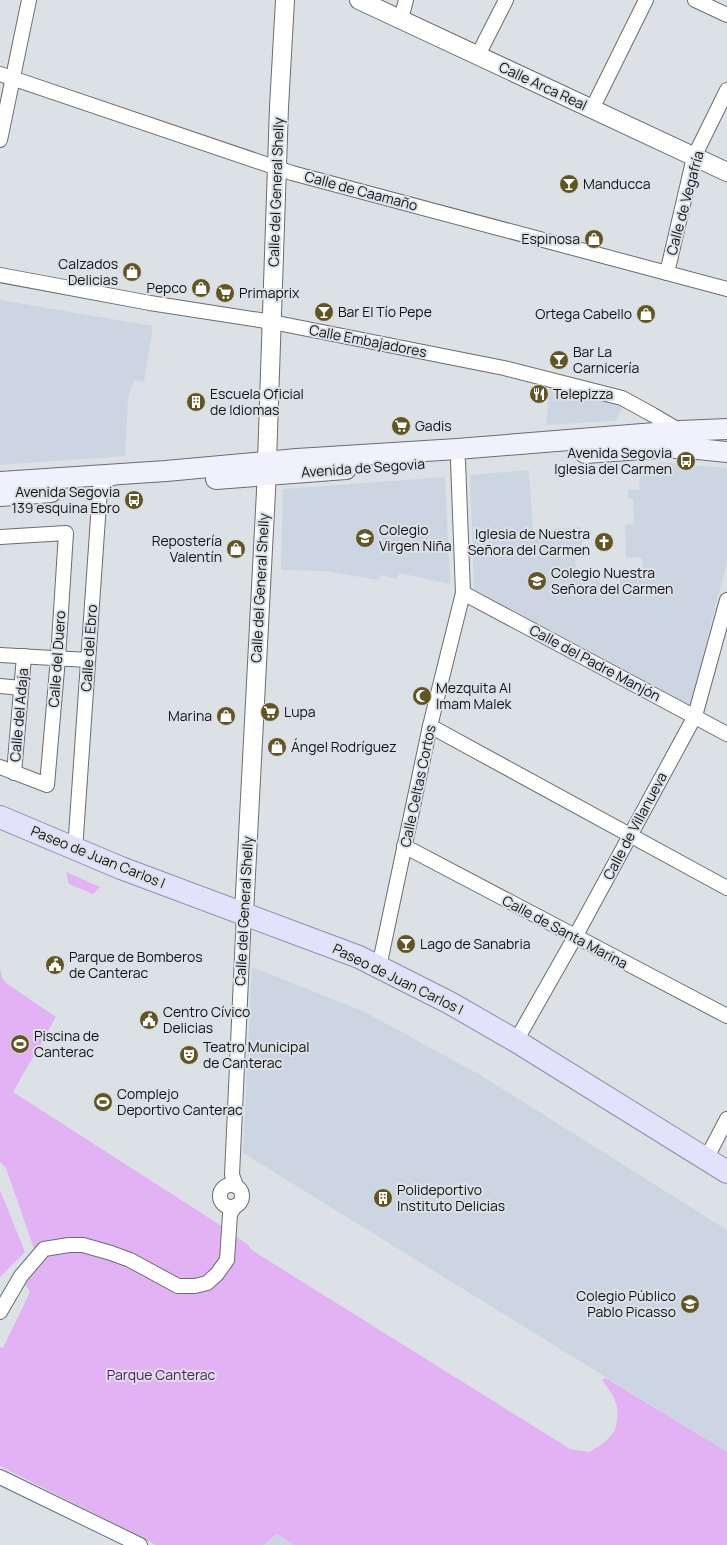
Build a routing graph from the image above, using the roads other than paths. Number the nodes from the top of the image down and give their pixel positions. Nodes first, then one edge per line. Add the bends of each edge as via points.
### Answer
1 (29, 0) edge
2 (285, 0) edge
3 (359, 0) edge
4 (406, 0) edge
5 (506, 0) edge
6 (646, 0) edge
7 (695, 0) edge
8 (727, 15) edge
9 (401, 19) junction
10 (478, 55) junction
11 (6, 76) edge
12 (727, 90) edge
13 (592, 109) junction
14 (0, 140) edge
15 (694, 157) junction
16 (277, 168) junction
17 (727, 172) edge
18 (667, 273) junction
19 (0, 275) edge
20 (727, 289) edge
21 (272, 322) junction
22 (727, 429) edge
23 (680, 431) junction
24 (727, 452) edge
25 (458, 461) junction
26 (266, 468) junction
27 (136, 472) junction
28 (0, 482) edge
29 (100, 489) junction
30 (0, 496) edge
31 (0, 537) edge
32 (463, 593) junction
33 (727, 600) edge
34 (0, 655) edge
35 (24, 656) junction
36 (58, 658) junction
37 (88, 660) junction
38 (0, 686) edge
39 (21, 688) junction
40 (695, 716) junction
41 (430, 726) junction
42 (727, 734) edge
43 (0, 767) edge
44 (14, 773) junction
45 (0, 817) edge
46 (631, 836) junction
47 (404, 846) junction
48 (76, 850) junction
49 (727, 888) edge
50 (244, 913) junction
51 (575, 937) junction
52 (380, 968) junction
53 (727, 1016) edge
54 (516, 1041) junction
55 (727, 1119) edge
56 (706, 1159) junction
57 (727, 1172) edge
58 (0, 1312) edge
59 (0, 1477) edge
60 (140, 1545) edge

1 - 11 street
2 - 16 street, Calle del General Shelly
3 - 9 street, Calle Arca Real
4 - 9 street
5 - 10 street
6 - 13 street
7 - 8 street
9 - 10 street, Calle Arca Real
10 - 13 street, Calle Arca Real
11 - 14 street
11 - 16 street, Calle de Caamaño
12 - 15 street, Calle de Vegafría
13 - 15 street, Calle Arca Real
15 - 17 street, Calle Arca Real
15 - 18 street, Calle de Vegafría
16 - 18 street, Calle de Caamaño via 338,187
16 - 21 street, Calle del General Shelly
18 - 20 street, Calle de Caamaño
19 - 21 street, Calle Embajadores via 150,303
21 - 23 street, Calle Embajadores via 504,368 622,398
21 - 26 street, Calle del General Shelly
22 - 23 main road
23 - 26 main road, Avenida de Segovia
24 - 25 main road, Avenida de Segovia via 658,448
25 - 26 main road, Avenida de Segovia
25 - 32 street, Calle Celtas Cortos
26 - 27 main road, Avenida de Segovia
26 - 29 main road, Avenida de Segovia
26 - 50 street, Calle del General Shelly
27 - 28 main road, Avenida de Segovia
27 - 29 street via 106,480
29 - 30 main road, Avenida de Segovia
29 - 37 street, Calle del Ebro
31 - 36 street, Calle del Duero via 66,533
32 - 40 street, Calle del Padre Manjón
32 - 41 street, Calle Celtas Cortos
33 - 40 street, Calle de Villanueva
34 - 35 street
35 - 36 street
35 - 39 street, Calle del Adaja
36 - 37 street
36 - 44 street, Calle del Duero via 47,785
37 - 48 street, Calle del Ebro
38 - 39 street
39 - 44 street, Calle del Adaja
40 - 42 street, Calle del Padre Manjón
40 - 46 street, Calle de Villanueva
41 - 46 street
41 - 47 street, Calle Celtas Cortos
43 - 44 street
45 - 48 main road, Paseo de Juan Carlos I
46 - 49 street
46 - 51 street, Calle de Villanueva
47 - 51 street, Calle de Santa Marina
47 - 52 street, Calle Celtas Cortos
48 - 50 main road, Paseo de Juan Carlos I
50 - 52 main road, Paseo de Juan Carlos I
50 - 58 street, Calle del General Shelly via 232,1182 222,1190 220,1197 230,1209 227,1260 207,1283 178,1286 130,1260 83,1245 44,1249 21,1276
51 - 53 street, Calle de Santa Marina
51 - 54 street, Calle de Villanueva
52 - 54 main road, Paseo de Juan Carlos I via 450,1003
54 - 56 main road, Paseo de Juan Carlos I
55 - 56 street
56 - 57 main road, Paseo de Juan Carlos I
59 - 60 street

